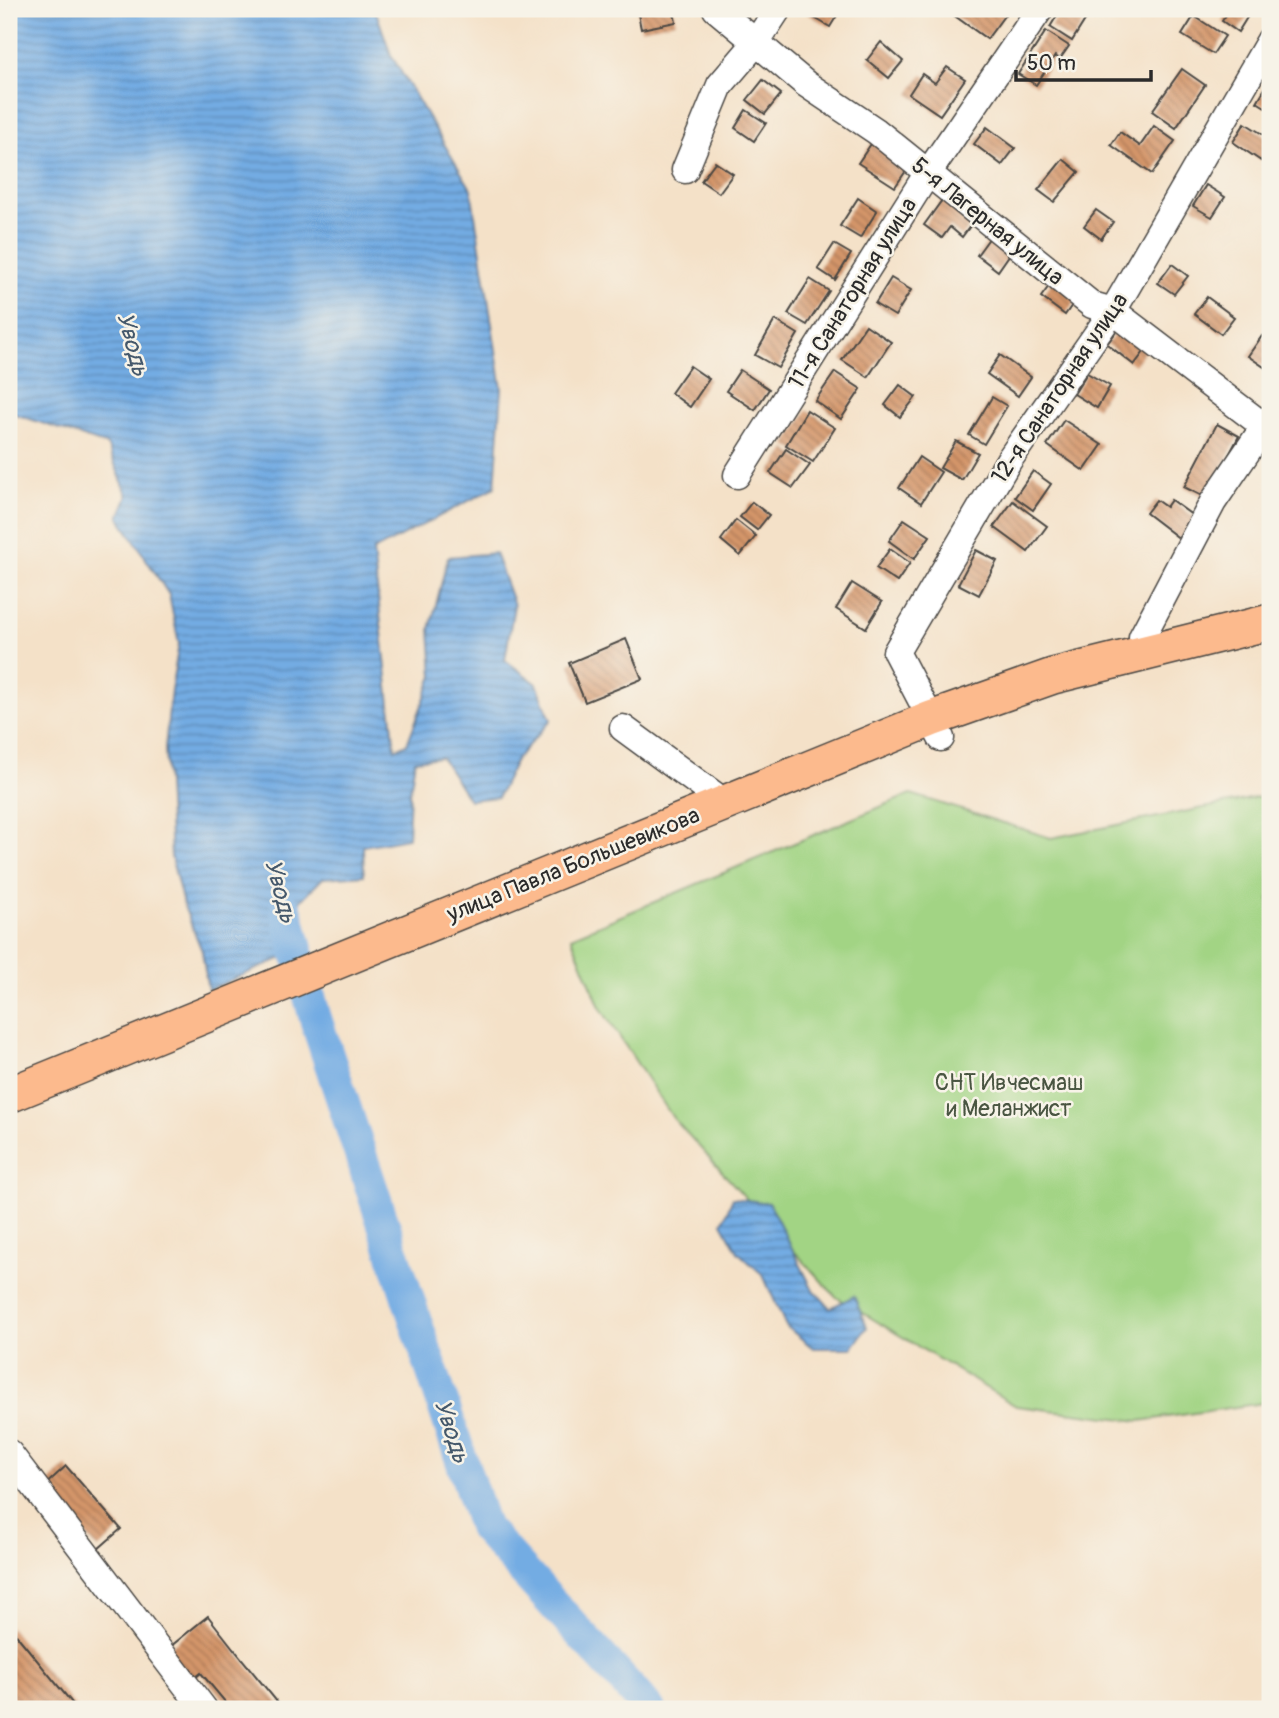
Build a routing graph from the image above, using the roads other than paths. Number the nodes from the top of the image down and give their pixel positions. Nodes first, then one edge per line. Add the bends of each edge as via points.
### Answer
1 (716, 9) edge
2 (778, 9) edge
3 (1040, 9) edge
4 (1270, 40) edge
5 (755, 44) junction
6 (685, 170) dead end
7 (929, 172) junction
8 (1112, 311) junction
9 (1268, 422) edge
10 (737, 475) dead end
11 (1270, 622) edge
12 (1270, 644) edge
13 (1145, 654) junction
14 (623, 727) dead end
15 (936, 729) junction
16 (724, 802) junction
17 (368, 955) junction
18 (13, 1097) edge
19 (9, 1452) edge
20 (204, 1709) edge

1 - 5 street, 5-я Лагерная улица
2 - 5 street
3 - 7 street, 11-я Санаторная улица
4 - 8 street, 12-я Санаторная улица
5 - 6 street via 720,85
5 - 7 street, 5-я Лагерная улица
7 - 8 street, 5-я Лагерная улица via 1093,305
7 - 10 street, 11-я Санаторная улица
8 - 9 street, 5-я Лагерная улица
8 - 15 street, 12-я Санаторная улица via 1009,460 896,652
9 - 13 street via 1193,539 1142,637
11 - 13 main road, улица Павла Большевикова
12 - 15 main road, улица Павла Большевикова
13 - 15 main road, улица Павла Большевикова via 1053,676
14 - 16 street
15 - 16 main road, улица Павла Большевикова
15 - 17 main road, улица Павла Большевикова
16 - 17 main road, улица Павла Большевикова
17 - 18 main road
19 - 20 street

